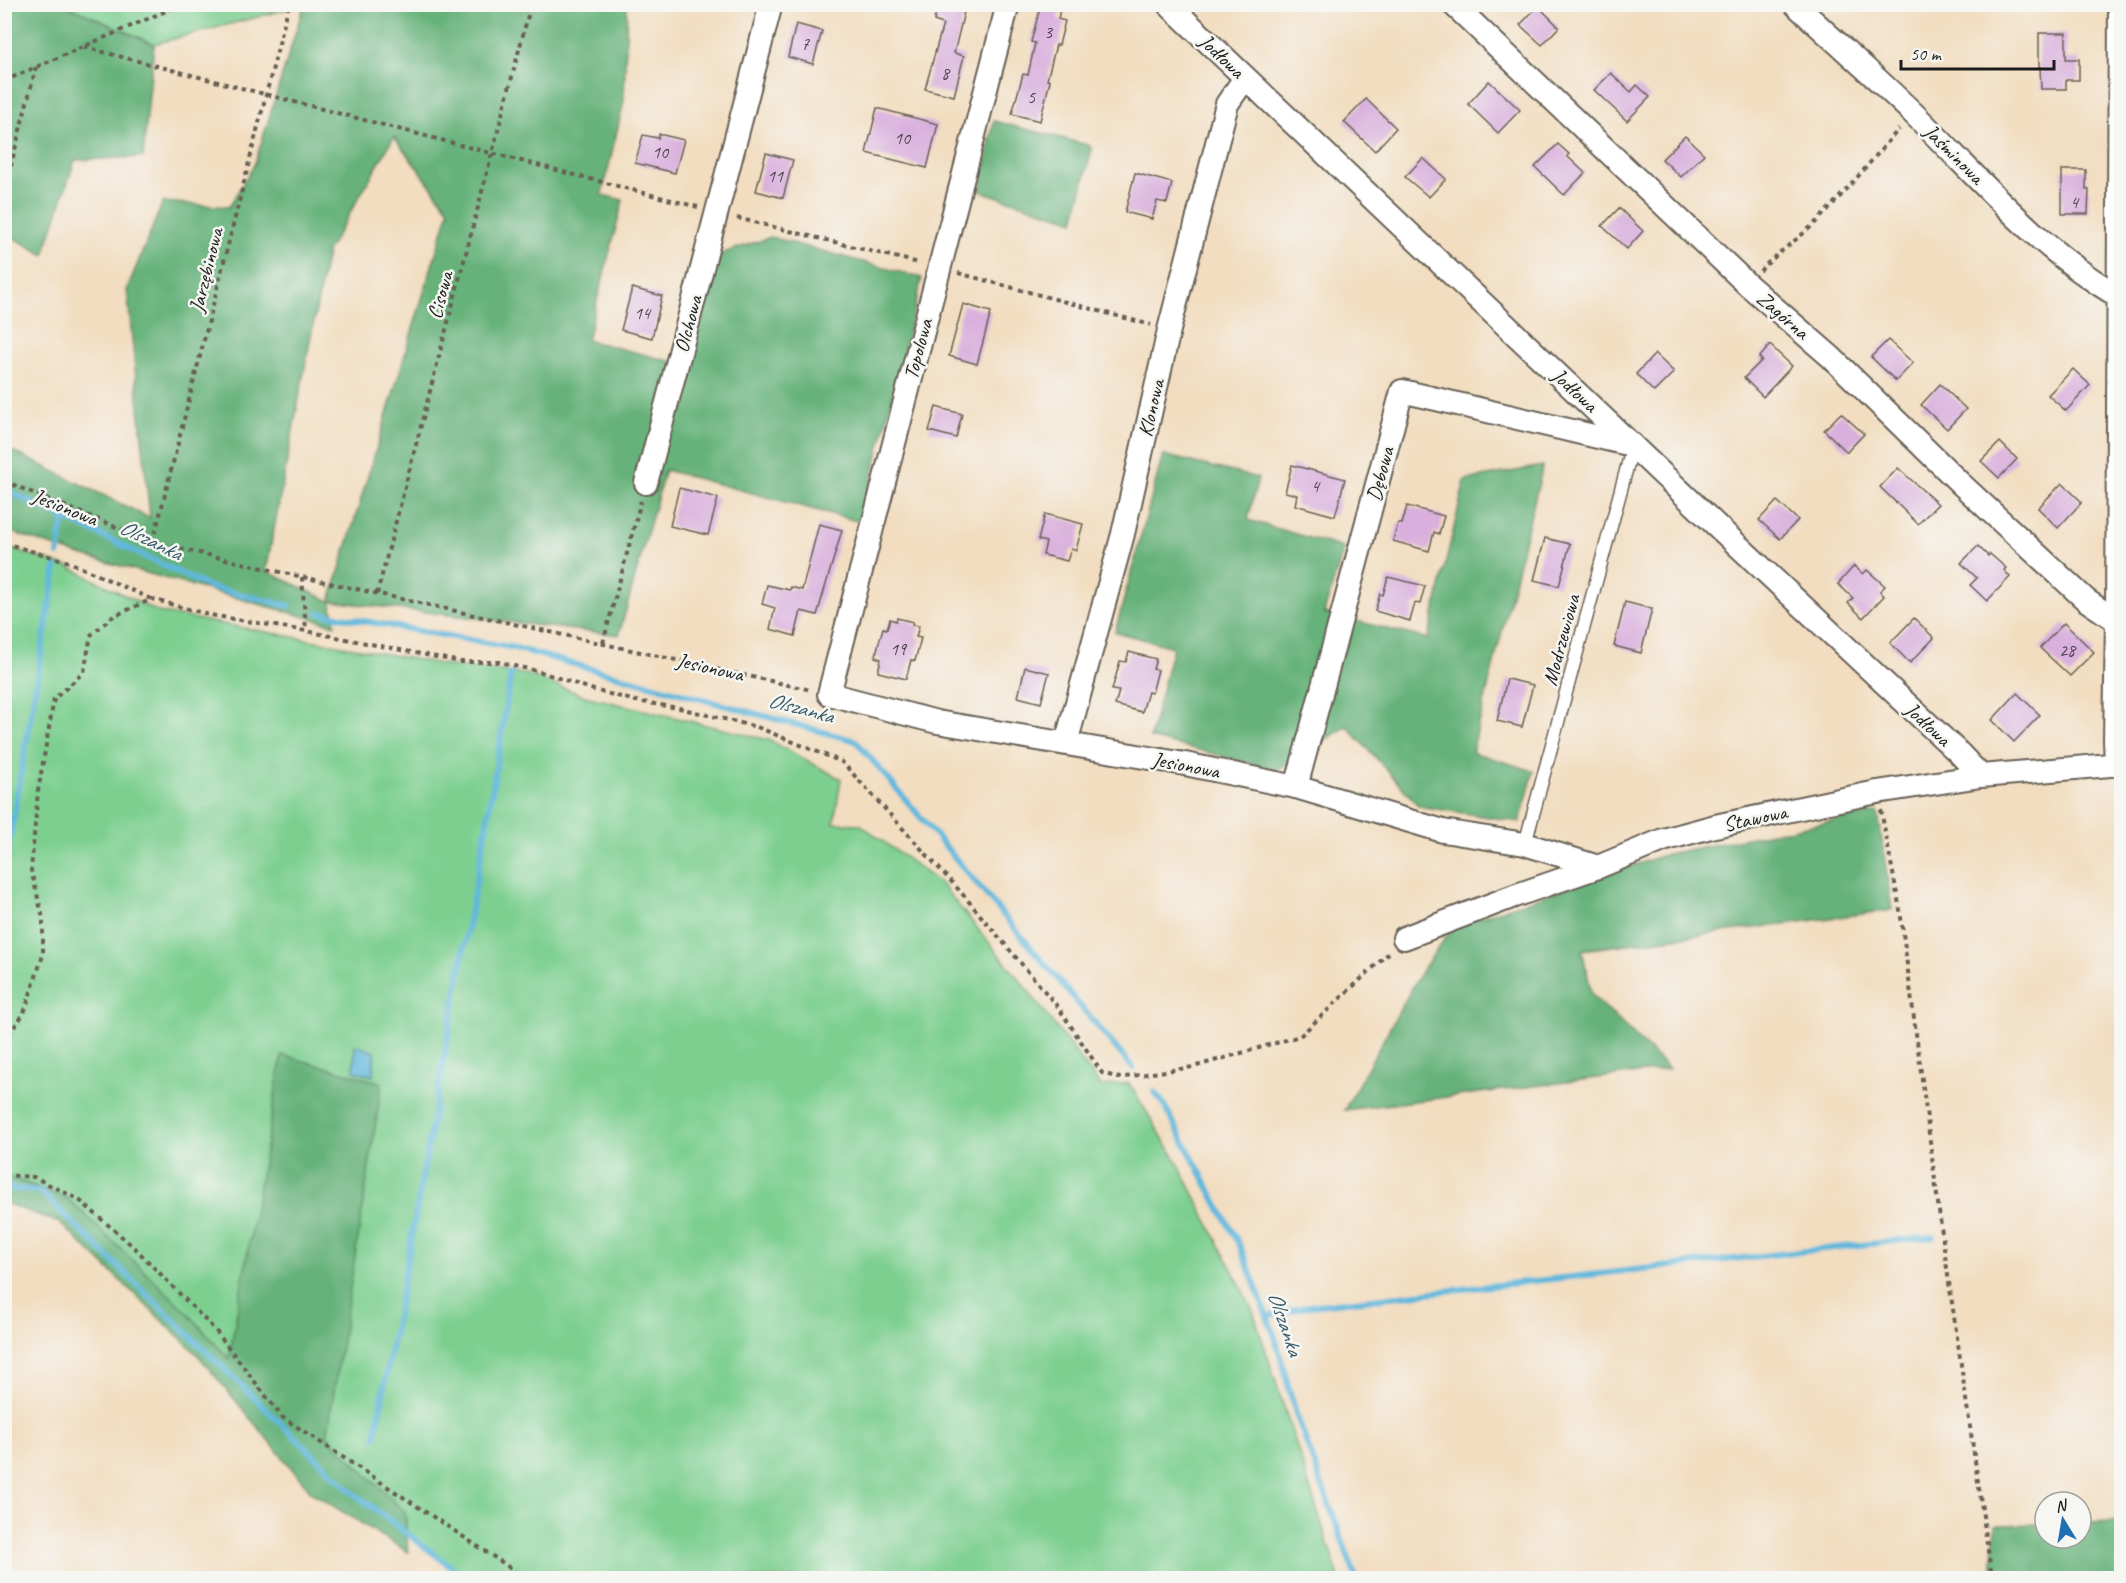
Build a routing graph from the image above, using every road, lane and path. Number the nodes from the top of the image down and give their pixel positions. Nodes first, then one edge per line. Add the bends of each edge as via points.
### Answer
1 (182, 4) edge
2 (289, 4) edge
3 (531, 4) edge
4 (771, 4) edge
5 (1008, 4) edge
6 (1168, 4) edge
7 (1453, 4) edge
8 (1795, 4) edge
9 (2120, 4) edge
10 (84, 47) junction
11 (36, 67) junction
12 (1245, 78) junction
13 (4, 81) edge
14 (266, 95) junction
15 (1913, 113) junction
16 (492, 154) junction
17 (4, 193) edge
18 (718, 213) junction
19 (939, 268) junction
20 (1748, 285) junction
21 (2118, 296) junction
22 (1169, 330) junction
23 (2120, 330) edge
24 (1634, 446) junction
25 (4, 481) edge
26 (646, 483) joint
27 (153, 542) junction
28 (4, 543) edge
29 (302, 577) junction
30 (377, 594) junction
31 (152, 599) junction
32 (2117, 621) junction
33 (306, 631) junction
34 (603, 643) junction
35 (829, 694) junction
36 (1066, 743) junction
37 (2119, 764) edge
38 (1981, 776) junction
39 (1296, 787) junction
40 (1877, 792) junction
41 (1526, 844) junction
42 (1598, 867) junction
43 (1404, 938) joint
44 (4, 1042) edge
45 (4, 1175) edge
46 (522, 1578) edge
47 (1992, 1578) edge

1 - 10 path
2 - 14 path, Jarzębinowa
3 - 16 path, Cisowa
4 - 18 street, Olchowa
5 - 19 street, Topolowa
6 - 12 street, Jodłowa
7 - 20 street, Zagórna
8 - 15 street, Jaśminowa
9 - 21 street
10 - 11 path
10 - 14 path
11 - 13 path
11 - 17 path
12 - 22 street, Klonowa via 1227,104
12 - 24 street, Jodłowa
14 - 16 path
14 - 27 path, Jarzębinowa
15 - 20 path via 1819,219 1767,263
15 - 21 street, Jaśminowa via 2037,235 2089,279
16 - 18 path
16 - 30 path, Cisowa
18 - 19 path
18 - 26 street, Olchowa
19 - 22 path
19 - 35 street, Topolowa
20 - 32 street, Zagórna via 1831,357 2086,600
21 - 23 street
22 - 36 street, Klonowa via 1123,534
23 - 32 street
24 - 38 street, Jodłowa
24 - 39 street, Dębowa via 1402,391
24 - 41 lane, Modrzewiowa
25 - 27 path, Jesionowa
26 - 34 path
27 - 29 path, Jesionowa
28 - 31 path via 69,562
29 - 30 path, Jesionowa
29 - 33 path
30 - 34 path, Jesionowa
31 - 33 path via 210,615
31 - 44 path via 112,616 91,635 84,672 54,699 38,791 31,870 43,918 43,955 24,1012
32 - 37 street via 2115,740
33 - 43 path via 461,662 499,662 541,672 636,701 757,727 842,762 974,907 1058,1007 1102,1073 1111,1076 1193,1067 1300,1036
34 - 35 path, Jesionowa
35 - 36 street, Jesionowa via 937,722
36 - 39 street, Jesionowa
37 - 38 street, Stawowa
38 - 40 street, Stawowa
39 - 41 street, Jesionowa via 1443,831
40 - 42 street, Stawowa via 1715,826 1663,840
40 - 47 path via 1900,910
41 - 42 street, Jesionowa
42 - 43 street, Stawowa
45 - 46 path via 34,1177 78,1199 135,1248 215,1330 282,1417

